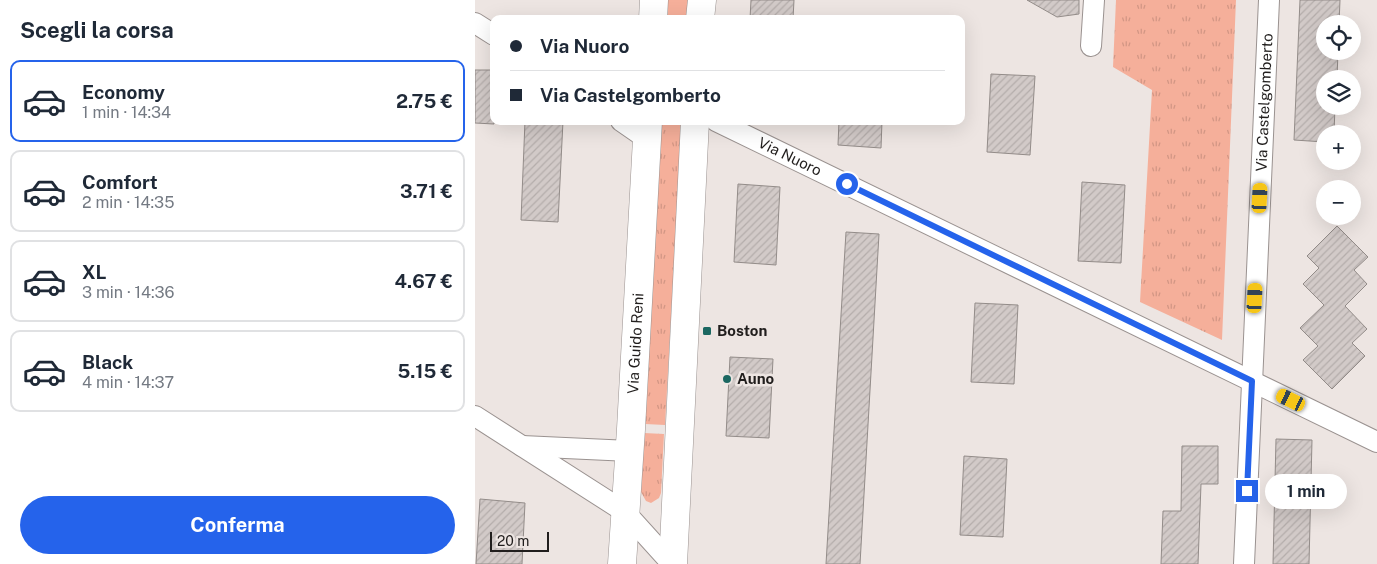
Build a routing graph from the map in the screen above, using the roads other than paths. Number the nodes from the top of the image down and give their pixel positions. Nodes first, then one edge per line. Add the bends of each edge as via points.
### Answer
1 (654, 0) edge
2 (701, 0) edge
3 (1094, 0) edge
4 (1269, 0) edge
5 (653, 15) edge
6 (701, 15) edge
7 (475, 23) edge
8 (490, 32) edge
9 (1091, 46) dead end
10 (633, 125) edge
11 (695, 125) edge
12 (723, 125) edge
13 (648, 130) edge
14 (1252, 381) junction
15 (475, 416) edge
16 (1377, 442) edge
17 (521, 446) junction
18 (630, 451) junction
19 (625, 512) junction
20 (622, 564) edge
21 (673, 564) edge
22 (1244, 564) edge

1 - 5 main road
2 - 6 main road
3 - 9 street
4 - 14 street, Via Castelgomberto
7 - 8 street
10 - 13 street
11 - 21 main road
12 - 14 street, Via Nuoro
13 - 18 main road, Via Guido Reni
14 - 16 street, Via Nuoro
14 - 22 street, Via Castelgomberto
15 - 17 street
17 - 18 street
17 - 19 street
18 - 19 main road, Via Guido Reni
19 - 20 main road, Via Guido Reni
19 - 21 street

